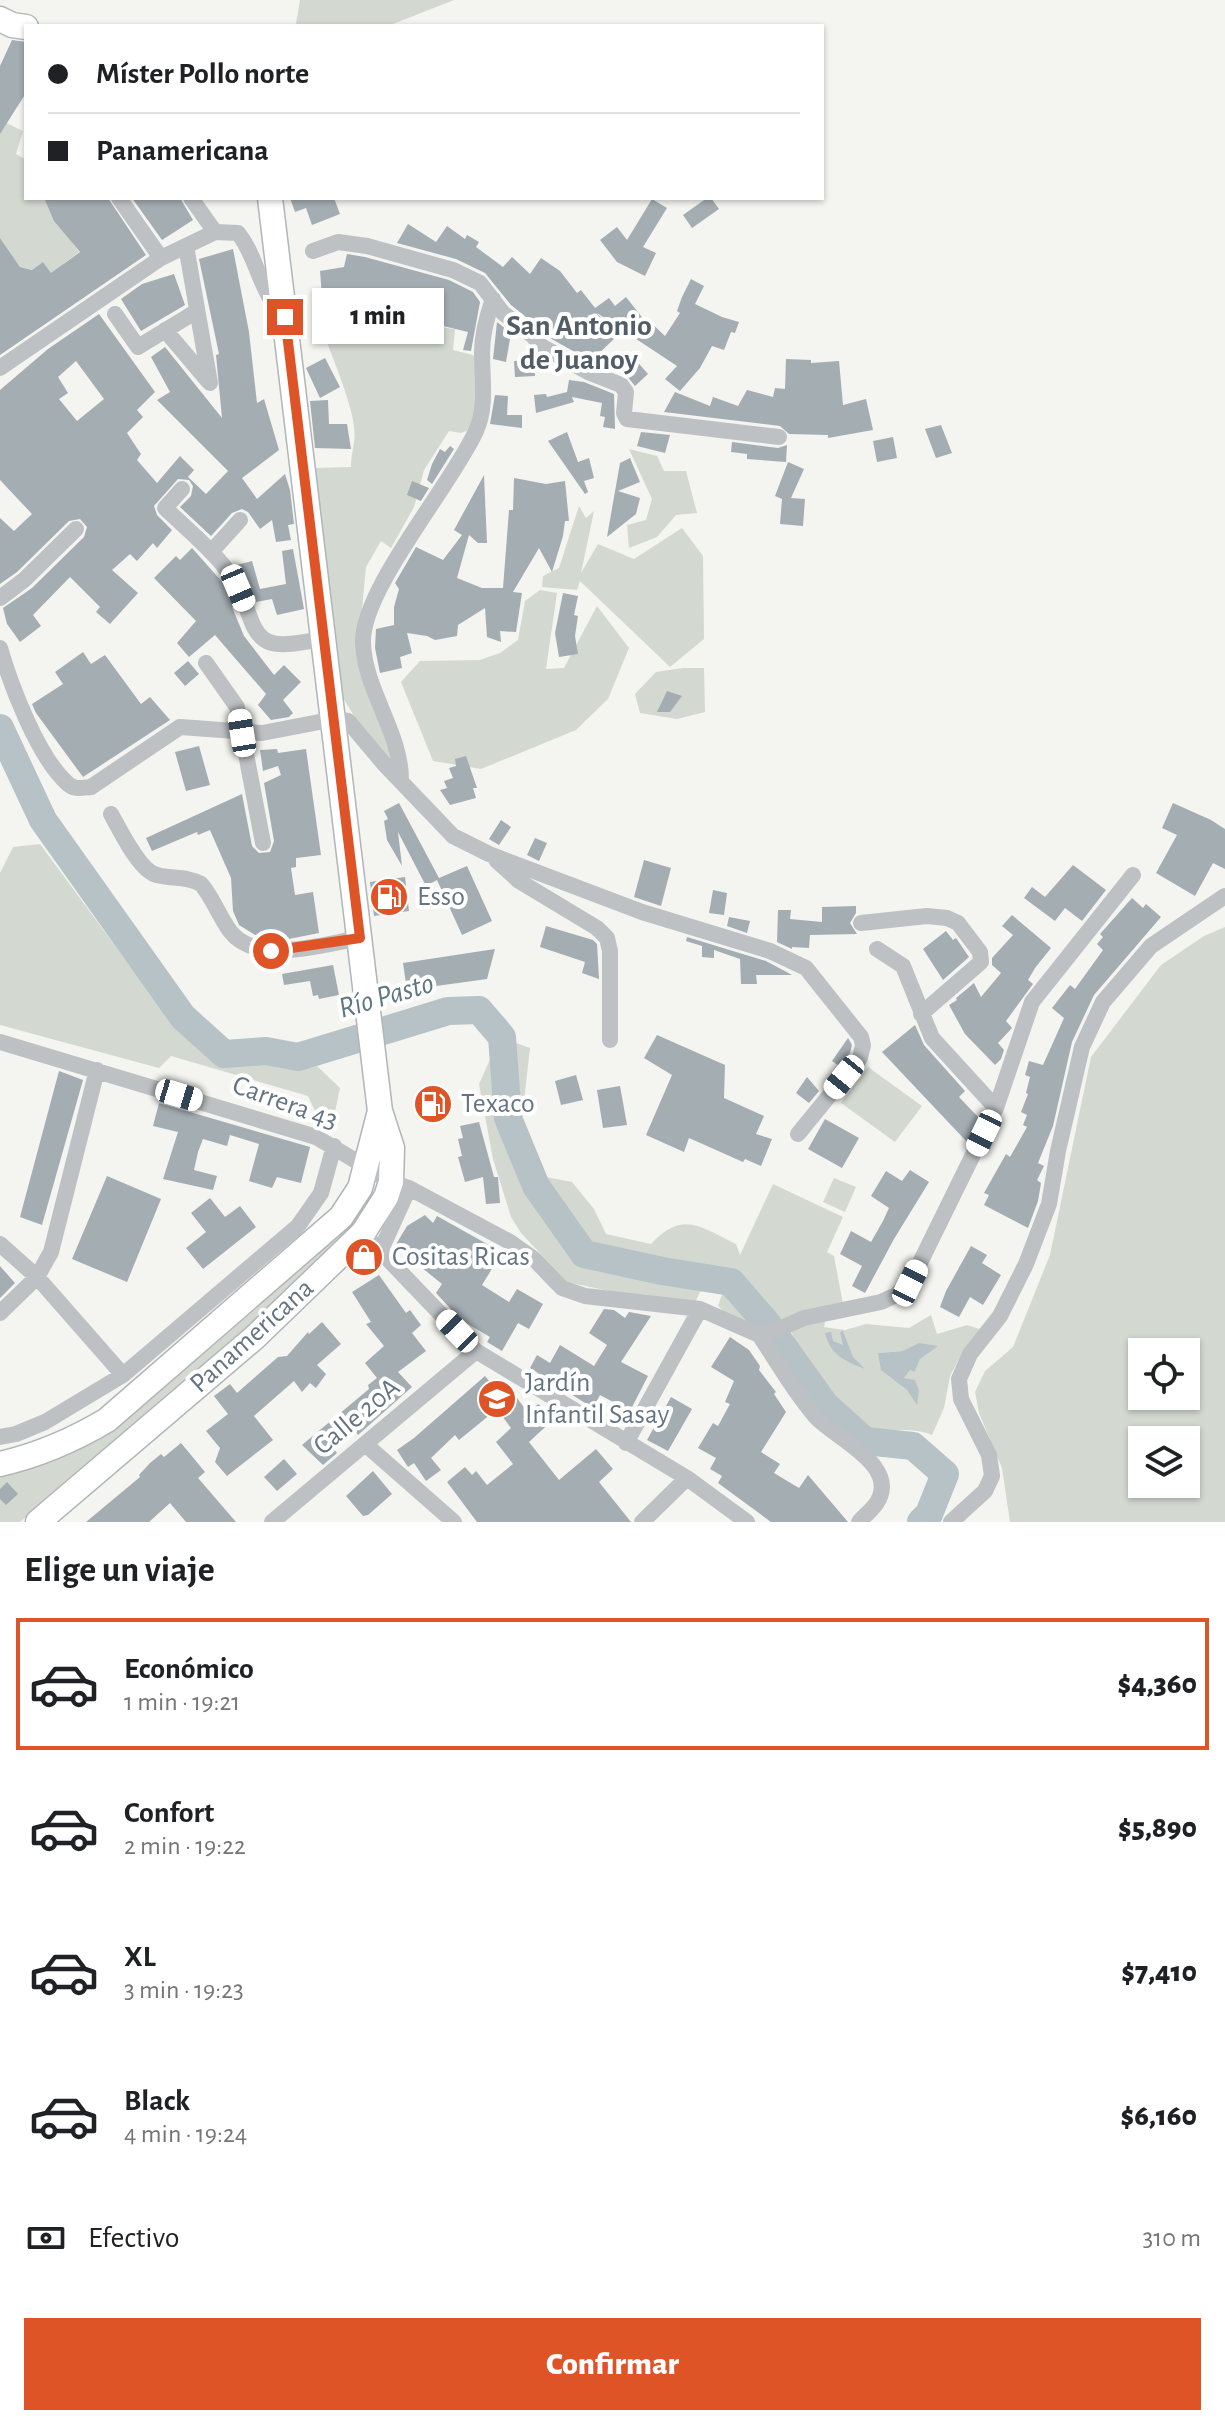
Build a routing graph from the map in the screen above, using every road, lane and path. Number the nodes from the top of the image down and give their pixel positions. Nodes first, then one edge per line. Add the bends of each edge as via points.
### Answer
1 (0, 19) edge
2 (24, 27) edge
3 (120, 200) edge
4 (192, 200) edge
5 (270, 200) edge
6 (215, 232) junction
7 (186, 246) junction
8 (313, 251) dead end
9 (161, 258) junction
10 (493, 299) junction
11 (197, 311) junction
12 (115, 314) dead end
13 (285, 317) junction
14 (165, 330) junction
15 (0, 368) edge
16 (779, 437) dead end
17 (182, 489) dead end
18 (240, 520) dead end
19 (76, 529) dead end
20 (211, 552) junction
21 (0, 598) edge
22 (325, 639) junction
23 (0, 648) edge
24 (206, 663) dead end
25 (335, 719) junction
26 (242, 733) junction
27 (401, 782) junction
28 (111, 814) dead end
29 (263, 843) dead end
30 (489, 854) junction
31 (1133, 875) dead end
32 (1225, 896) edge
33 (861, 923) dead end
34 (360, 938) junction
35 (877, 949) dead end
36 (921, 1014) junction
37 (610, 1040) dead end
38 (0, 1042) edge
39 (97, 1070) junction
40 (996, 1108) junction
41 (380, 1111) junction
42 (798, 1134) dead end
43 (334, 1146) junction
44 (365, 1166) junction
45 (400, 1185) junction
46 (363, 1233) junction
47 (0, 1244) edge
48 (380, 1252) junction
49 (37, 1277) junction
50 (224, 1301) junction
51 (700, 1309) junction
52 (0, 1313) edge
53 (764, 1335) junction
54 (476, 1351) junction
55 (123, 1375) junction
56 (0, 1437) edge
57 (626, 1443) junction
58 (365, 1444) junction
59 (0, 1464) edge
60 (687, 1478) junction
61 (40, 1521) edge
62 (272, 1522) edge
63 (454, 1522) edge
64 (642, 1522) edge
65 (747, 1522) edge
66 (859, 1522) edge
67 (951, 1522) edge

1 - 2 main road
3 - 9 street
4 - 6 street
5 - 13 main road, Panamericana
6 - 7 street
6 - 13 street via 238,233 245,241 265,292
7 - 9 street
7 - 11 street
8 - 10 street via 338,242 367,246 453,270 480,283
9 - 15 street
10 - 16 street via 541,346 621,385 627,419
10 - 27 street via 482,349 477,429 375,596 367,619 363,642 368,673 402,762
11 - 14 street
11 - 14 street via 210,383
12 - 14 street via 138,347
13 - 22 main road, Panamericana
17 - 20 street via 165,508
18 - 20 street
19 - 21 street
20 - 22 street via 238,588 266,641
22 - 25 main road, Panamericana
23 - 26 street via 43,752 77,789 91,787 180,727
24 - 26 street via 235,701
25 - 26 street
25 - 27 street via 353,724
25 - 34 main road, Panamericana
26 - 29 street
27 - 30 street via 453,836
28 - 34 street via 142,866 152,875 201,884 232,934 255,948 271,951
30 - 37 street via 519,881 607,938
30 - 42 street via 806,968 863,1045 860,1058
31 - 40 street via 1032,1002
32 - 67 street via 1151,946 1103,1002 1082,1047 1049,1204 1000,1316 970,1354 959,1379 961,1399 989,1455 992,1476 985,1491
33 - 36 street via 947,918 958,923 980,952 981,962
34 - 41 main road, Panamericana
35 - 36 street via 903,966
36 - 40 street via 932,1038
38 - 39 street, Carrera 43
39 - 43 street, Carrera 43
39 - 49 street via 51,1252
40 - 53 street via 910,1283 881,1302 804,1318
41 - 44 main road, Panamericana
41 - 45 main road, Panamericana
43 - 44 street, Carrera 43
43 - 50 street via 321,1193 298,1226
44 - 45 street, Carrera 43
44 - 50 main road, Panamericana via 360,1188 341,1217
45 - 46 main road, Panamericana
45 - 48 street
45 - 51 street, Carrera 43 via 510,1242 562,1288 585,1296
46 - 48 street
46 - 61 main road, Panamericana via 254,1338
47 - 49 street
48 - 54 street
49 - 52 street
49 - 55 street
50 - 55 street
50 - 59 main road, Panamericana via 107,1420 73,1441
51 - 53 street, Carrera 43
51 - 57 street
53 - 66 street via 816,1417 879,1473 881,1494
54 - 57 street
54 - 58 street, Calle 20A
55 - 56 street via 45,1422
57 - 60 street
58 - 62 street, Calle 20A
58 - 63 street
60 - 64 street
60 - 65 street

